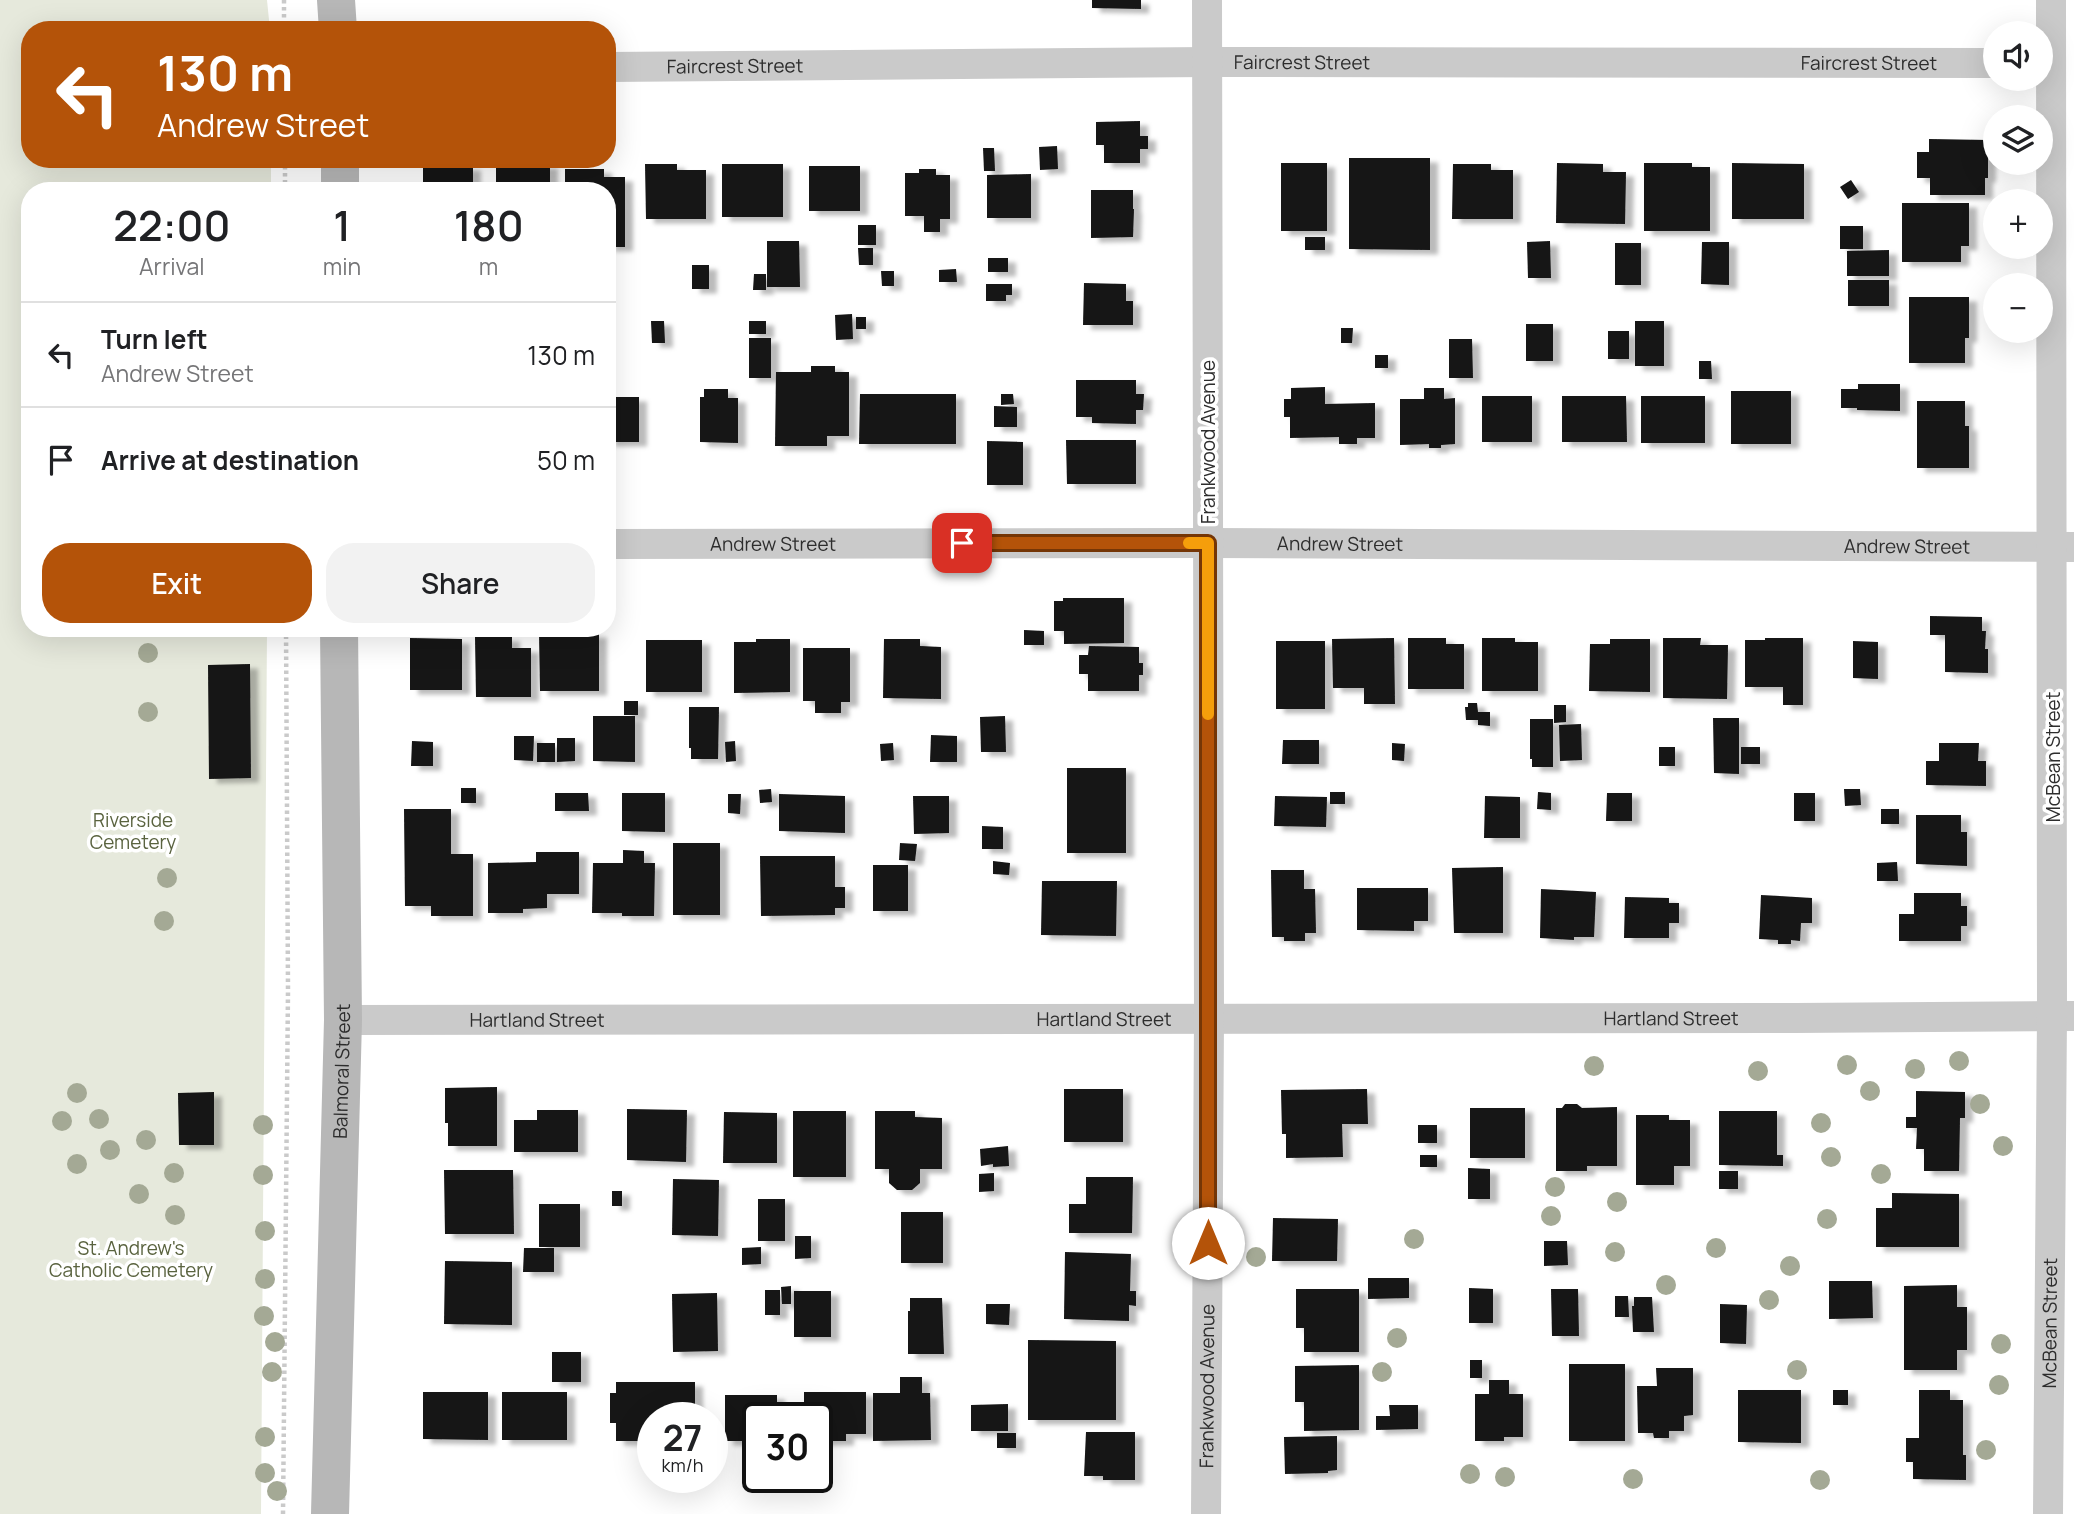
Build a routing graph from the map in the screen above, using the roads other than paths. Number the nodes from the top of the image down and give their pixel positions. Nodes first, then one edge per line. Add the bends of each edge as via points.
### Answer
1 (336, 0) edge
2 (1207, 0) edge
3 (2051, 0) edge
4 (337, 21) edge
5 (1209, 62) junction
6 (1983, 63) edge
7 (2055, 63) edge
8 (616, 67) edge
9 (1208, 543) junction
10 (616, 544) edge
11 (2064, 547) edge
12 (339, 637) edge
13 (2063, 1016) edge
14 (1209, 1019) junction
15 (343, 1020) junction
16 (330, 1514) edge
17 (1206, 1514) edge
18 (2048, 1514) edge

1 - 4 main road
2 - 5 street, Frankwood Avenue
3 - 7 street, McBean Street
5 - 6 street, Faircrest Street
5 - 8 street, Faircrest Street
5 - 9 street, Frankwood Avenue
7 - 11 street, McBean Street
9 - 10 street, Andrew Street
9 - 11 street, Andrew Street
9 - 14 street, Frankwood Avenue
11 - 13 street, McBean Street
12 - 15 main road, Balmoral Street
13 - 14 street, Hartland Street
13 - 18 street, McBean Street
14 - 15 street, Hartland Street
14 - 17 street, Frankwood Avenue
15 - 16 main road, Balmoral Street

